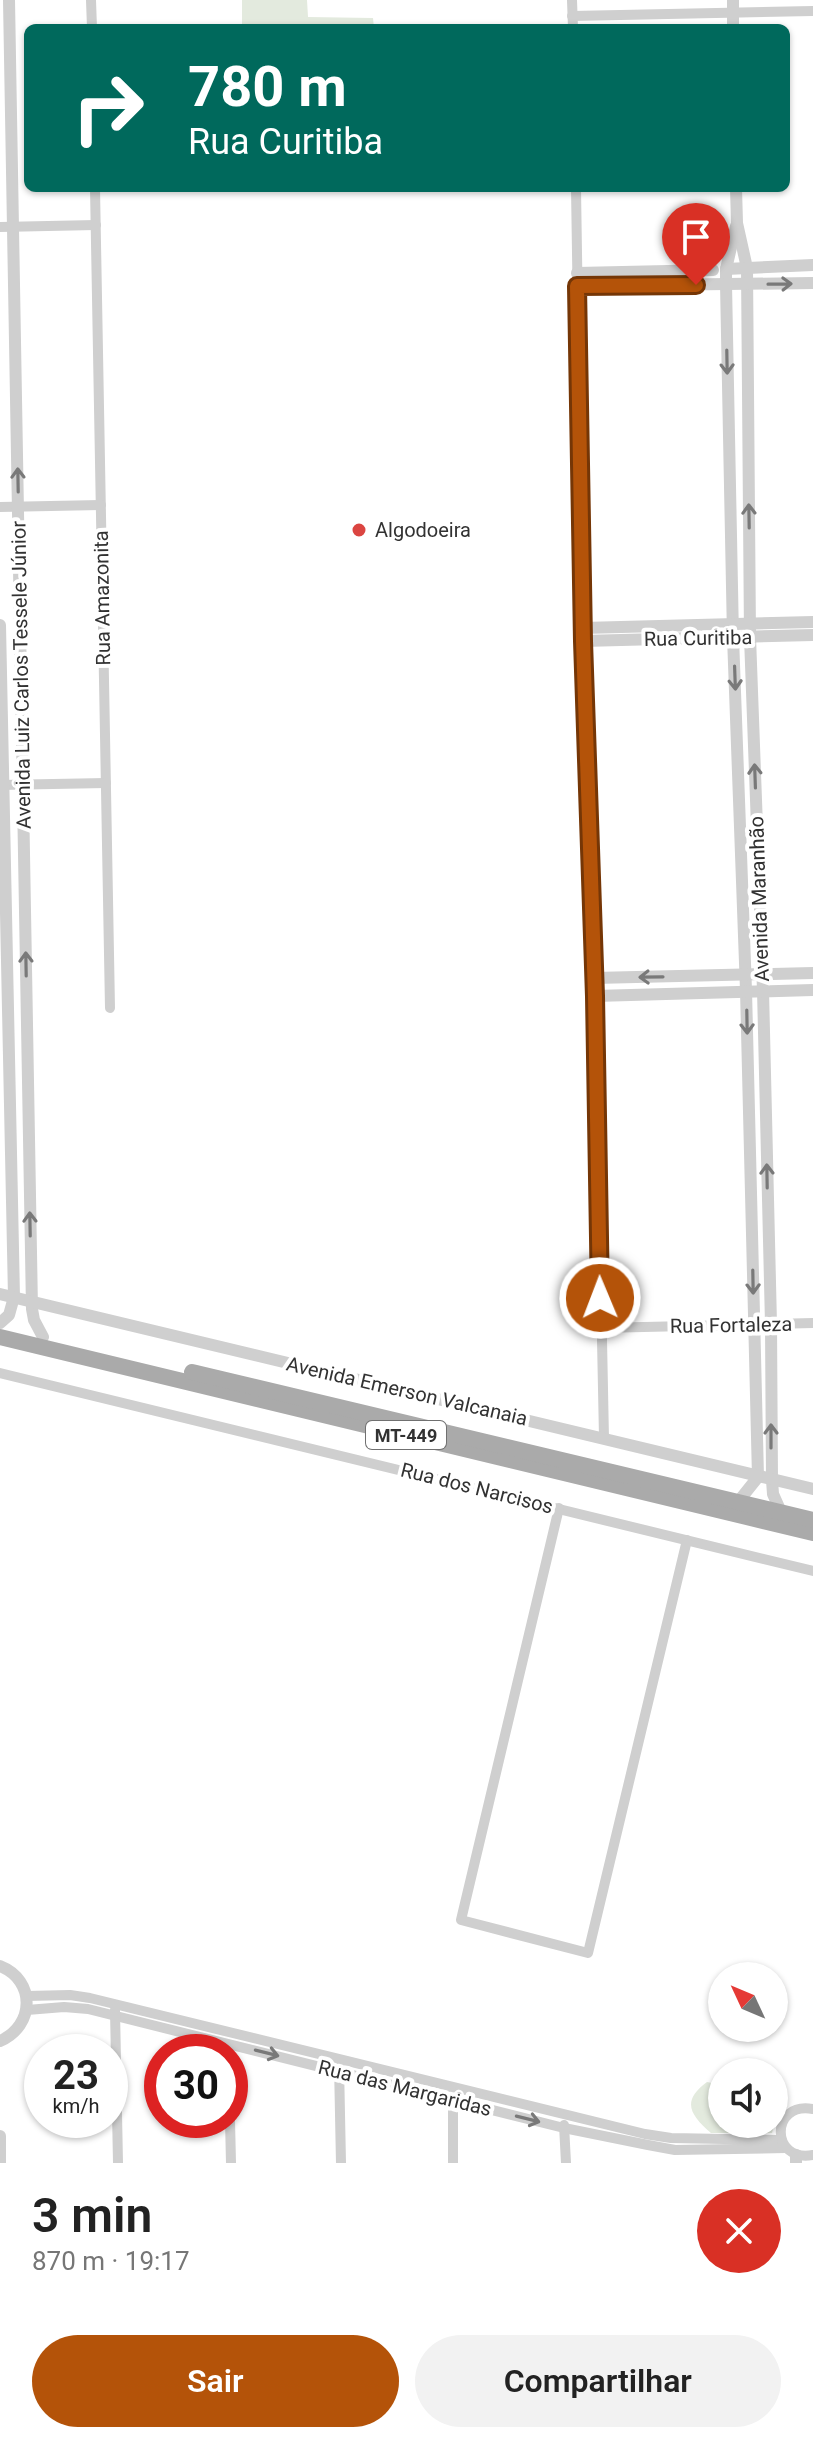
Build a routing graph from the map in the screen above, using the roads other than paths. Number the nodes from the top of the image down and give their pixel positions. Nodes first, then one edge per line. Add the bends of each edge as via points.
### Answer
1 (9, 0) edge
2 (91, 0) edge
3 (572, 0) edge
4 (733, 6) edge
5 (813, 11) edge
6 (572, 16) junction
7 (92, 24) edge
8 (573, 24) edge
9 (95, 192) edge
10 (576, 192) edge
11 (736, 192) edge
12 (737, 223) junction
13 (96, 225) junction
14 (6, 227) edge
15 (813, 265) edge
16 (747, 268) junction
17 (719, 269) junction
18 (577, 279) junction
19 (813, 283) edge
20 (726, 284) junction
21 (747, 284) junction
22 (101, 505) junction
23 (0, 507) edge
24 (19, 507) junction
25 (813, 622) edge
26 (0, 625) edge
27 (733, 630) junction
28 (750, 630) junction
29 (583, 635) junction
30 (813, 635) edge
31 (106, 783) junction
32 (23, 784) junction
33 (2, 785) edge
34 (813, 973) edge
35 (762, 974) junction
36 (745, 975) junction
37 (594, 978) junction
38 (746, 990) junction
39 (763, 990) junction
40 (813, 990) edge
41 (595, 996) junction
42 (110, 1008) dead end
43 (0, 1294) edge
44 (14, 1297) junction
45 (32, 1302) junction
46 (813, 1323) edge
47 (0, 1324) edge
48 (771, 1324) junction
49 (754, 1325) junction
50 (600, 1328) junction
51 (0, 1337) edge
52 (43, 1337) junction
53 (0, 1373) edge
54 (604, 1438) junction
55 (758, 1477) junction
56 (772, 1480) junction
57 (813, 1489) edge
58 (738, 1502) junction
59 (559, 1508) junction
60 (781, 1512) junction
61 (813, 1520) edge
62 (813, 1533) edge
63 (687, 1540) junction
64 (813, 1571) edge
65 (2, 1964) edge
66 (27, 1996) junction
67 (27, 2010) junction
68 (114, 2010) junction
69 (199, 2034) edge
70 (0, 2041) edge
71 (248, 2045) edge
72 (248, 2047) edge
73 (339, 2059) junction
74 (339, 2071) junction
75 (453, 2087) junction
76 (453, 2100) junction
77 (813, 2109) edge
78 (564, 2116) junction
79 (564, 2128) junction
80 (0, 2136) edge
81 (230, 2138) edge
82 (675, 2150) junction
83 (790, 2152) edge
84 (813, 2155) edge
85 (0, 2163) edge
86 (118, 2163) edge
87 (231, 2163) edge
88 (341, 2163) edge
89 (453, 2163) edge
90 (566, 2163) edge
91 (675, 2163) edge

1 - 14 street, Avenida Luiz Carlos Tessele Júnior
2 - 7 street
3 - 6 street
4 - 5 street
4 - 6 street
6 - 8 street
9 - 13 street, Rua Amazonita
10 - 18 street
11 - 12 street
12 - 16 street, Avenida Maranhão
12 - 17 street, Avenida Maranhão
13 - 14 street
13 - 22 street, Rua Amazonita
24 -> 14 street, Avenida Luiz Carlos Tessele Júnior
15 - 16 street
16 - 17 street
16 - 21 street, Avenida Maranhão
17 - 18 street
17 - 20 street, Avenida Maranhão
18 - 20 street
18 - 29 street
21 -> 19 street
20 - 21 street
20 -> 27 street, Avenida Maranhão
28 -> 21 street, Avenida Maranhão
22 - 24 street
22 - 31 street, Rua Amazonita
23 - 24 street
24 - 32 street, Avenida Luiz Carlos Tessele Júnior
25 - 28 street, Rua Curitiba
26 - 33 street, Avenida Luiz Carlos Tessele Júnior
27 - 28 street, Rua Curitiba
27 - 29 street, Rua Curitiba
27 -> 36 street, Avenida Maranhão
28 - 30 street, Rua Curitiba
35 -> 28 street, Avenida Maranhão
29 - 37 street
31 - 32 street
31 - 42 street, Rua Amazonita
32 - 33 street
45 -> 32 street, Avenida Luiz Carlos Tessele Júnior
33 - 44 street, Avenida Luiz Carlos Tessele Júnior
34 - 35 street
35 - 36 street
35 - 39 street, Avenida Maranhão
36 -> 37 street
36 - 38 street, Avenida Maranhão
37 - 41 street
38 - 39 street
38 - 41 street
38 -> 49 street, Avenida Maranhão
39 - 40 street
48 -> 39 street, Avenida Maranhão
41 - 50 street
43 - 44 street, Avenida Emerson Valcanaia
44 - 45 street, Avenida Emerson Valcanaia
44 - 47 street
45 - 52 street, Avenida Luiz Carlos Tessele Júnior
45 - 54 street, Avenida Emerson Valcanaia
46 - 48 street, Rua Fortaleza
47 - 52 main road, MT-449
48 - 49 street, Rua Fortaleza
56 -> 48 street, Avenida Maranhão
49 - 50 street, Rua Fortaleza
49 - 55 street, Avenida Maranhão
50 - 54 street
51 - 62 main road, MT-449
52 - 58 main road, MT-449
53 - 59 street, Rua dos Narcisos
54 - 55 street, Avenida Emerson Valcanaia
55 - 56 street, Avenida Emerson Valcanaia
55 - 58 street
56 - 57 street, Avenida Emerson Valcanaia
56 - 60 street, Avenida Maranhão
58 - 60 main road, MT-449
59 - 63 street, Rua dos Narcisos
59 - 63 street via 461,1920 588,1953
60 - 61 main road, MT-449
63 - 64 street, Rua dos Narcisos
65 - 66 street via 17,1976
66 - 67 street
66 - 68 street, Rua das Margaridas via 70,1995
67 - 68 street, Rua das Margaridas
67 - 70 street via 17,2030
68 - 69 street, Rua das Margaridas
68 - 86 street
71 - 73 street, Rua das Margaridas
72 -> 74 street, Rua das Margaridas
73 - 74 street
73 - 75 street, Rua das Margaridas
74 - 76 street, Rua das Margaridas
74 - 88 street
75 - 76 street
75 - 78 street, Rua das Margaridas
76 -> 79 street, Rua das Margaridas
76 - 89 street
77 - 83 street via 789,2113 781,2125
78 - 79 street
78 - 83 street, Rua das Margaridas via 671,2138
79 - 82 street, Rua das Margaridas
79 - 90 street
80 - 85 street
81 - 87 street
82 - 83 street, Rua das Margaridas
82 - 91 street
83 - 84 street

